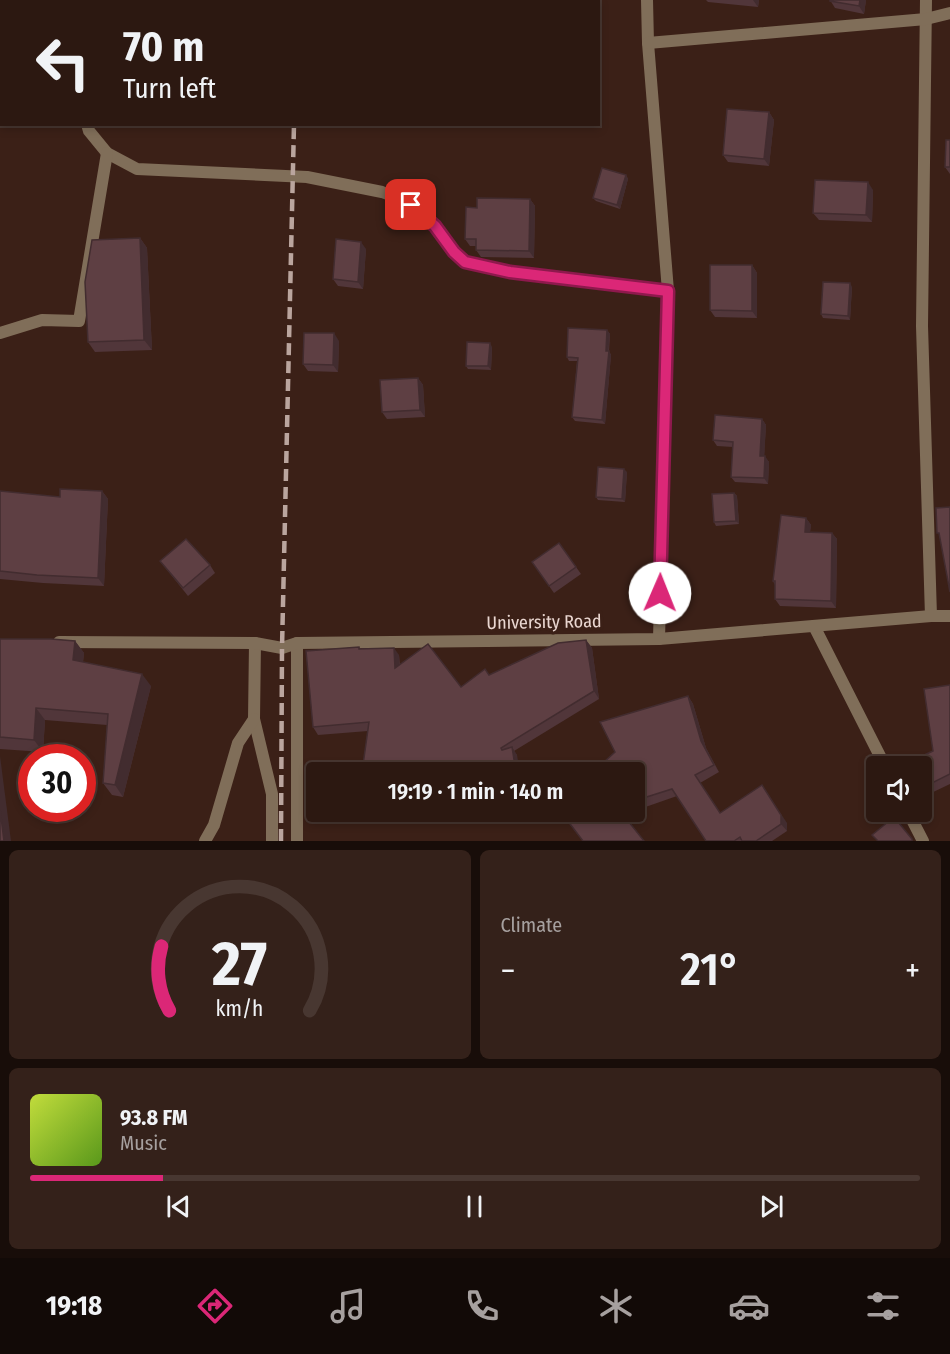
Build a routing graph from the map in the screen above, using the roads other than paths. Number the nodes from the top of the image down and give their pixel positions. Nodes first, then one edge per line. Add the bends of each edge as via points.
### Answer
1 (647, 0) edge
2 (926, 0) edge
3 (950, 13) edge
4 (926, 19) junction
5 (648, 43) junction
6 (88, 126) edge
7 (107, 153) junction
8 (668, 291) junction
9 (0, 333) edge
10 (931, 616) junction
11 (950, 616) edge
12 (814, 626) junction
13 (658, 639) junction
14 (46, 642) edge
15 (255, 643) junction
16 (297, 643) junction
17 (254, 718) junction
18 (880, 756) edge
19 (913, 822) edge
20 (205, 841) edge
21 (272, 841) edge
22 (297, 841) edge
23 (923, 841) edge

1 - 5 street
2 - 4 street
3 - 4 street
4 - 5 street
4 - 10 street via 922,326
5 - 8 street
6 - 7 street
7 - 8 street via 137,169 307,177 382,192 421,212 465,262 510,272
7 - 9 street via 79,321 42,320
8 - 13 street
10 - 11 street, University Road
10 - 12 street, University Road
12 - 13 street, University Road
12 - 18 street
13 - 16 street, University Road
14 - 15 street
15 - 16 street, University Road via 282,648
15 - 17 street
16 - 22 street
17 - 20 street via 238,743 214,825
17 - 21 street via 272,794
19 - 23 street

